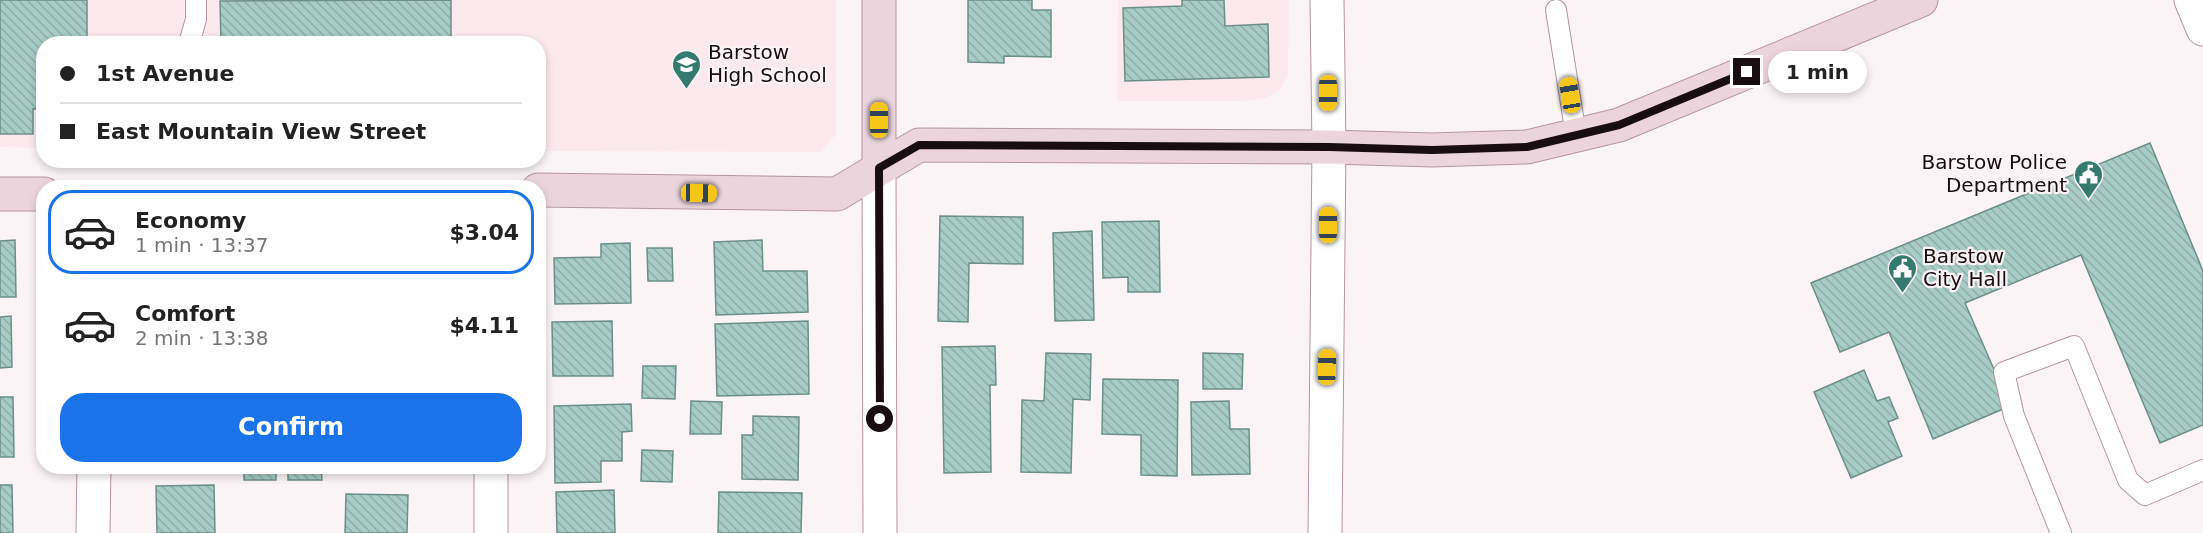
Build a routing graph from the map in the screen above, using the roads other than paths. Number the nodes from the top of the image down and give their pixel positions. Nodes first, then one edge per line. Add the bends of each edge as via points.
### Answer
1 (196, 0) edge
2 (879, 0) edge
3 (1327, 0) edge
4 (1922, 0) edge
5 (2191, 0) edge
6 (1556, 10) dead end
7 (2203, 29) edge
8 (191, 36) edge
9 (1576, 135) junction
10 (1329, 147) junction
11 (879, 168) junction
12 (546, 190) edge
13 (0, 194) edge
14 (36, 194) edge
15 (2203, 470) edge
16 (94, 474) edge
17 (491, 474) edge
18 (93, 533) edge
19 (491, 533) edge
20 (880, 533) edge
21 (1325, 533) edge
22 (2061, 533) edge

1 - 8 lane
2 - 11 street
3 - 10 street
4 - 9 street via 1619,125
5 - 7 street
6 - 9 lane
9 - 10 street via 1527,147
10 - 11 street via 919,145
10 - 21 street
11 - 12 street via 837,194
11 - 20 street
13 - 14 street
15 - 22 lane via 2145,495 2128,480 2074,346 2004,372 2013,416
16 - 18 street
17 - 19 street

